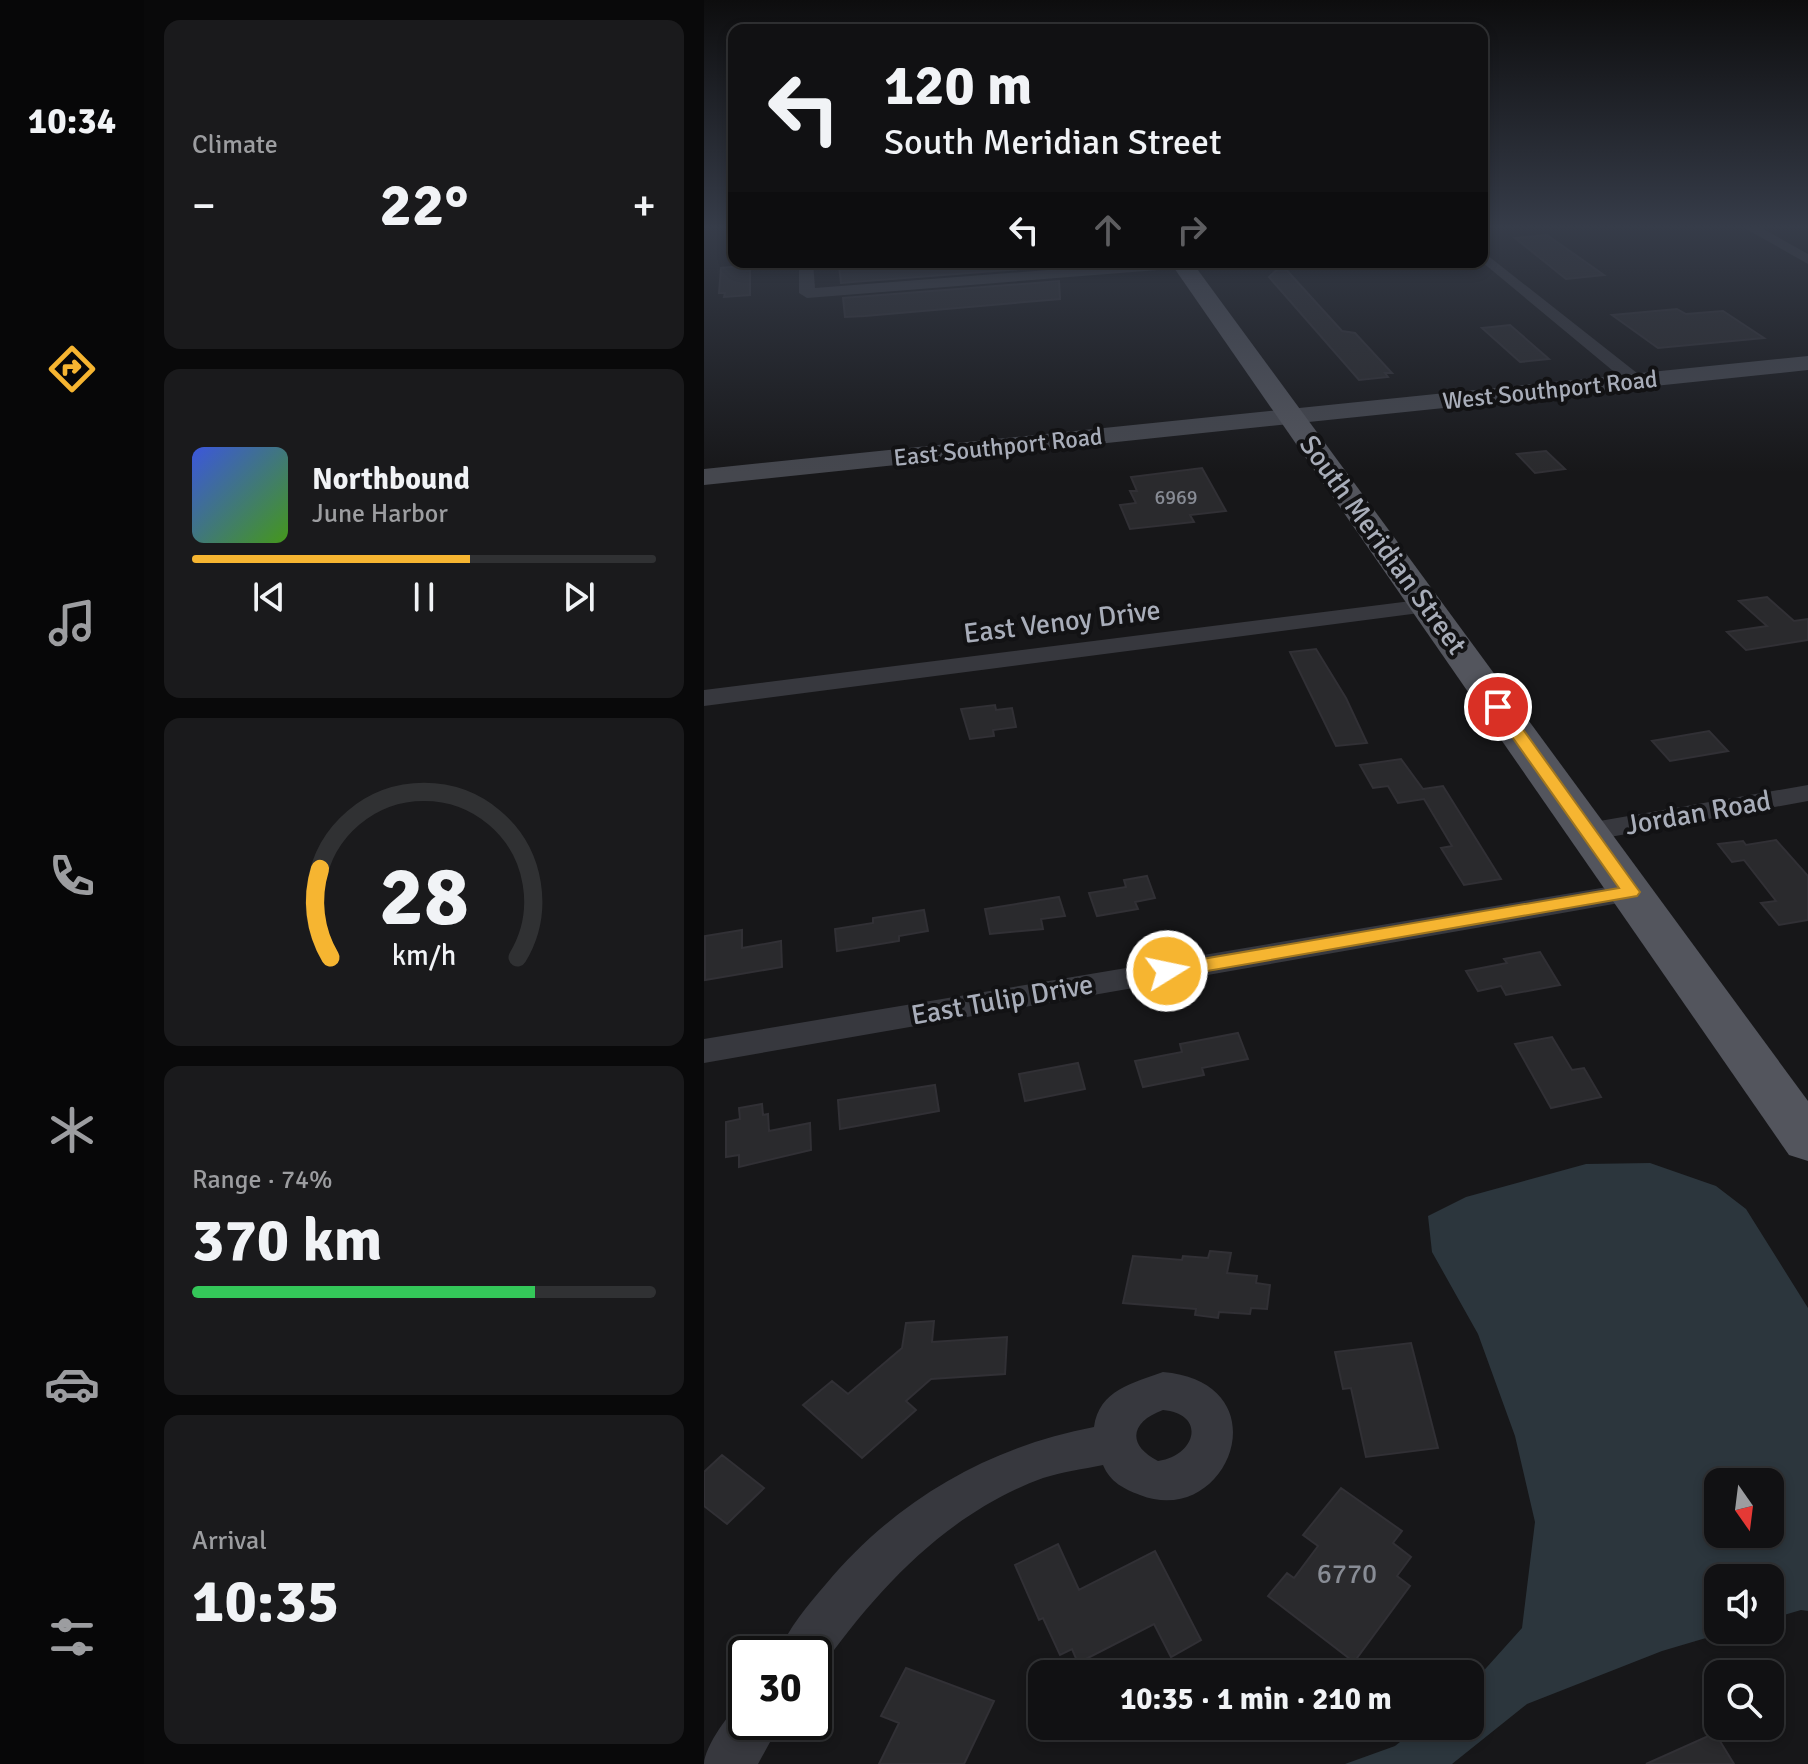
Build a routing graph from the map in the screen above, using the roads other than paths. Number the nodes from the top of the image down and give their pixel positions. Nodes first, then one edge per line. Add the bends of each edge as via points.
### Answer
1 (1214, 308) edge
2 (1547, 308) edge
3 (1808, 363) edge
4 (1636, 381) junction
5 (1292, 417) junction
6 (704, 477) edge
7 (1427, 606) junction
8 (704, 698) edge
9 (1808, 793) edge
10 (1588, 832) junction
11 (1631, 892) junction
12 (704, 1051) edge
13 (1808, 1141) edge
14 (1114, 1443) dead end
15 (814, 1636) edge
16 (744, 1740) edge
17 (727, 1764) edge

1 - 5 main road, South Meridian Street
2 - 4 street
3 - 4 main road, West Southport Road
4 - 5 main road, West Southport Road
5 - 6 main road, East Southport Road
5 - 7 main road, South Meridian Street
7 - 8 street, East Venoy Drive
7 - 10 main road, South Meridian Street
9 - 10 street, Jordan Road
10 - 11 main road, South Meridian Street
11 - 12 street, East Tulip Drive
11 - 13 main road, South Meridian Street
14 - 15 street via 1047,1457 962,1496 869,1568
16 - 17 street

